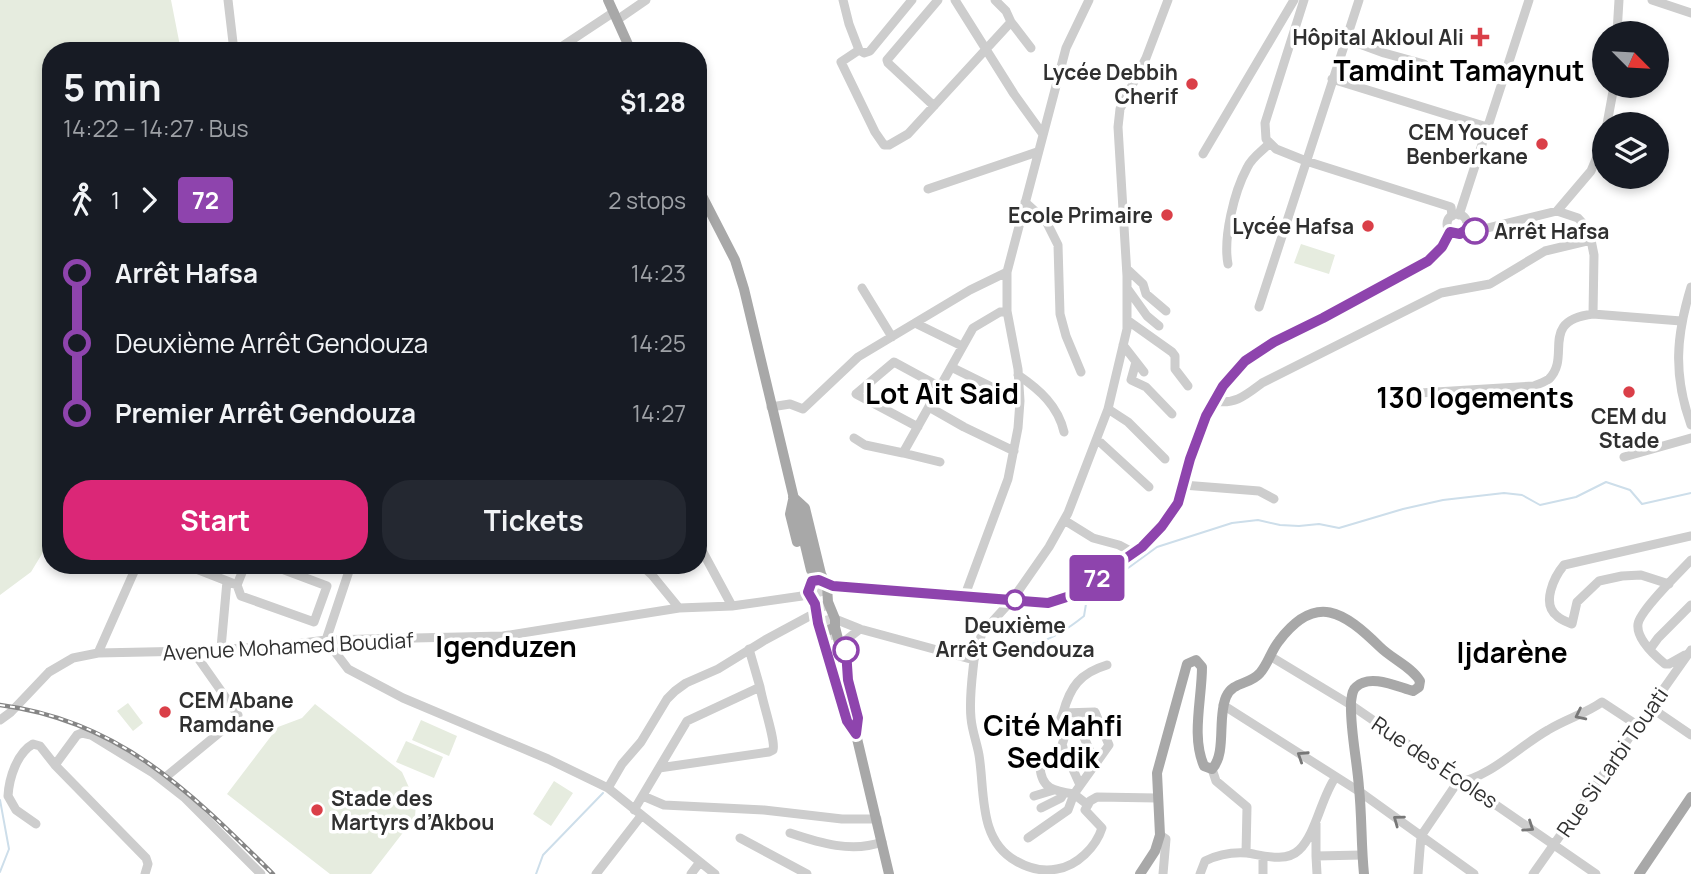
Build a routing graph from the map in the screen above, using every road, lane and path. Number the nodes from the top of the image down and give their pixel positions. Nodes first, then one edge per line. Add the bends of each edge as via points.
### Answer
1 (228, 0) edge
2 (608, 0) edge
3 (646, 0) edge
4 (843, 0) edge
5 (912, 0) edge
6 (938, 0) edge
7 (955, 0) edge
8 (995, 0) edge
9 (1089, 0) edge
10 (1168, 0) edge
11 (1294, 0) edge
12 (1304, 0) edge
13 (1359, 0) edge
14 (1529, 0) edge
15 (1619, 0) edge
16 (1652, 0) edge
17 (1691, 13) edge
18 (615, 16) junction
19 (1618, 21) edge
20 (1011, 22) junction
21 (1346, 39) junction
22 (233, 42) edge
23 (570, 42) edge
24 (627, 42) edge
25 (986, 47) junction
26 (1031, 48) dead end
27 (859, 50) junction
28 (1424, 64) dead end
29 (1332, 79) junction
30 (934, 106) junction
31 (1487, 127) junction
32 (1042, 133) junction
33 (1269, 144) junction
34 (1037, 152) junction
35 (1203, 154) dead end
36 (1306, 161) junction
37 (1592, 169) edge
38 (928, 189) dead end
39 (1025, 202) junction
40 (707, 206) edge
41 (1557, 211) junction
42 (1456, 215) junction
43 (1464, 231) junction
44 (1450, 232) junction
45 (1591, 240) junction
46 (1228, 264) dead end
47 (1127, 269) junction
48 (1007, 272) junction
49 (1691, 287) edge
50 (862, 288) dead end
51 (1127, 288) junction
52 (1259, 307) dead end
53 (1007, 311) junction
54 (1166, 311) dead end
55 (1593, 314) junction
56 (1127, 320) junction
57 (1681, 321) junction
58 (915, 323) junction
59 (1159, 326) dead end
60 (892, 337) junction
61 (1123, 345) junction
62 (962, 346) junction
63 (1136, 362) junction
64 (951, 367) junction
65 (1081, 372) dead end
66 (1144, 372) dead end
67 (1018, 375) junction
68 (1188, 386) dead end
69 (940, 387) junction
70 (1403, 394) dead end
71 (1020, 401) junction
72 (1214, 401) junction
73 (771, 407) junction
74 (929, 407) junction
75 (1108, 409) junction
76 (1172, 414) dead end
77 (1691, 425) edge
78 (918, 427) junction
79 (1064, 432) dead end
80 (854, 438) dead end
81 (1691, 438) edge
82 (1096, 441) junction
83 (1014, 451) junction
84 (903, 453) junction
85 (1624, 457) dead end
86 (1165, 459) dead end
87 (940, 462) dead end
88 (1183, 485) junction
89 (1149, 487) dead end
90 (793, 497) junction
91 (1275, 499) dead end
92 (1064, 520) junction
93 (1691, 536) edge
94 (1134, 552) junction
95 (707, 560) edge
96 (1691, 560) edge
97 (811, 570) tunnel mouth
98 (133, 574) edge
99 (209, 574) edge
100 (241, 574) edge
101 (295, 574) edge
102 (348, 574) edge
103 (651, 574) edge
104 (227, 581) junction
105 (826, 583) junction
106 (1669, 584) junction
107 (237, 585) junction
108 (849, 587) junction
109 (807, 595) junction
110 (965, 595) junction
111 (993, 599) junction
112 (1012, 600) junction
113 (829, 605) junction
114 (1691, 605) edge
115 (732, 606) junction
116 (679, 608) junction
117 (817, 612) junction
118 (806, 619) junction
119 (995, 621) junction
120 (839, 623) junction
121 (860, 629) junction
122 (821, 630) junction
123 (326, 640) junction
124 (832, 642) tunnel mouth
125 (221, 649) junction
126 (749, 649) junction
127 (1650, 649) junction
128 (208, 650) junction
129 (193, 652) junction
130 (1689, 652) edge
131 (98, 653) junction
132 (1270, 656) junction
133 (974, 660) junction
134 (1107, 665) dead end
135 (215, 679) junction
136 (848, 680) junction
137 (760, 687) junction
138 (1223, 705) junction
139 (1352, 705) junction
140 (1650, 707) junction
141 (1084, 712) junction
142 (1063, 713) junction
143 (0, 720) edge
144 (1077, 721) junction
145 (1637, 725) junction
146 (1057, 727) dead end
147 (856, 734) junction
148 (1691, 735) edge
149 (1095, 763) junction
150 (55, 765) junction
151 (1040, 766) dead end
152 (659, 768) junction
153 (1212, 769) junction
154 (1335, 778) junction
155 (163, 780) junction
156 (1463, 781) junction
157 (1080, 785) junction
158 (608, 788) junction
159 (1054, 790) junction
160 (1360, 792) junction
161 (1069, 794) junction
162 (643, 796) junction
163 (1034, 796) dead end
164 (1157, 797) junction
165 (1691, 797) edge
166 (1088, 806) junction
167 (1041, 808) dead end
168 (638, 813) junction
169 (877, 819) junction
170 (1316, 821) junction
171 (36, 824) dead end
172 (790, 833) dead end
173 (1160, 835) junction
174 (1422, 836) junction
175 (740, 838) dead end
176 (1028, 838) dead end
177 (882, 842) junction
178 (1554, 844) junction
179 (1246, 853) junction
180 (1362, 855) junction
181 (1316, 856) junction
182 (1264, 858) junction
183 (700, 862) junction
184 (145, 874) edge
185 (261, 874) edge
186 (596, 874) edge
187 (691, 874) edge
188 (715, 874) edge
189 (807, 874) edge
190 (889, 874) edge
191 (1140, 874) edge
192 (1163, 874) edge
193 (1200, 874) edge
194 (1264, 874) edge
195 (1317, 874) edge
196 (1364, 874) edge
197 (1418, 874) edge
198 (1474, 874) edge
199 (1533, 874) edge
200 (1597, 874) edge
201 (1639, 874) edge

1 - 22 street
2 - 18 main road
3 - 18 street
4 - 27 street
5 - 27 street via 870,51
6 - 30 street via 887,60
7 - 25 street
8 - 20 street
9 - 32 street via 1066,48
10 - 47 street via 1120,109
11 - 35 street
12 - 33 street via 1265,123
13 - 21 street
14 - 31 street
15 - 19 street
16 - 17 street
18 - 23 street
18 - 24 main road
20 - 25 street
20 - 26 street
21 - 28 street
21 - 29 street
25 - 30 street
25 - 32 street
27 - 30 street via 841,62 884,145 908,134
29 - 31 street
29 - 36 street
31 - 42 street
32 - 34 street
33 - 36 street
33 - 46 street via 1247,165 1239,188 1226,232
34 - 38 street
34 - 39 street
36 - 42 street via 1451,207
36 - 52 street
37 - 41 street
39 - 48 street
39 - 65 street via 1046,221 1058,245 1060,314
40 - 73 main road via 735,260
41 - 43 street
41 - 45 street via 1578,218
42 - 43 street via 1467,223
42 - 44 street via 1447,224
43 - 44 street
44 - 72 street via 1428,261 1245,361
45 - 55 street
45 - 72 street via 1545,251 1490,284 1441,293 1262,383 1239,400
47 - 51 street
47 - 54 street
48 - 53 street
48 - 58 street
49 - 57 street
50 - 60 street
51 - 56 street
51 - 59 street
53 - 62 street via 973,328
53 - 67 street
55 - 57 street
55 - 70 street via 1564,326 1556,367 1549,379 1534,386
56 - 61 street
56 - 68 street via 1172,352 1175,369
57 - 77 street via 1679,378
58 - 60 street
58 - 62 street
60 - 73 street via 858,357 803,409 790,404
61 - 63 street
61 - 75 street
62 - 64 street
63 - 66 street
63 - 76 street via 1131,380 1146,387
64 - 69 street
64 - 71 street
67 - 71 street
67 - 79 street via 1045,396
69 - 74 street
69 - 78 street via 894,362 856,394
71 - 83 street
72 - 88 street
73 - 90 main road
74 - 78 street
74 - 83 street
75 - 82 street
75 - 86 street
78 - 84 street
80 - 84 street
81 - 85 street
82 - 89 street
82 - 92 street
83 - 110 street
84 - 87 street
88 - 91 street via 1259,491
88 - 94 street via 1178,503 1162,526
90 - 97 main road
90 - 105 main road via 805,508
90 - 109 main road via 790,514
92 - 94 street via 1093,538
92 - 112 street
93 - 106 street via 1564,565 1551,586 1551,603 1554,614 1572,624 1577,602 1599,581 1641,575
94 - 112 street via 1073,595 1048,603
95 - 115 street
96 - 106 street
98 - 131 street
99 - 104 street
100 - 107 street
101 - 107 street via 327,586 314,622 241,596
102 - 123 street
103 - 116 street
104 - 107 street
104 - 125 street
105 - 108 street
105 - 109 main road via 815,580
105 - 113 main road
106 - 127 street via 1639,620 1639,632
108 - 110 street
108 - 113 street
109 - 115 street, Avenue Mohamed Boudiaf
109 - 117 main road
110 - 111 street
111 - 112 street
111 - 119 street
112 - 119 street
113 - 120 main road
114 - 127 street
115 - 116 street, Avenue Mohamed Boudiaf
116 - 123 street, Avenue Mohamed Boudiaf via 523,635
117 - 118 street
117 - 122 main road
118 - 122 street
118 - 126 street
119 - 133 street via 982,633
120 - 121 street
120 - 122 main road via 833,630
120 - 136 main road
121 - 133 street
121 - 136 street via 846,640
122 - 147 main road via 847,721
123 - 125 street, Avenue Mohamed Boudiaf
123 - 158 street via 348,669 403,698
124 - 147 main road
125 - 128 street, Avenue Mohamed Boudiaf
126 - 137 street
126 - 158 street via 675,691
127 - 130 street via 1669,664
128 - 129 street, Avenue Mohamed Boudiaf
128 - 135 street
129 - 131 street, Avenue Mohamed Boudiaf
129 - 135 street
130 - 140 street, Rue Si Larbi Touati
131 - 143 street, Avenue Mohamed Boudiaf via 73,658 55,668
132 - 138 main road via 1256,676 1232,688
132 - 139 street, Rue des Écoles
132 - 139 main road via 1297,622 1333,612 1355,624 1420,681 1413,691 1364,682 1354,689
133 - 166 street via 971,719 987,823 997,843 1024,866 1056,870 1068,866 1090,848 1102,828 1090,818 1085,810
134 - 142 street via 1074,683
135 - 155 street via 238,712 236,719
136 - 147 main road via 858,718
137 - 152 street via 687,721
137 - 152 street via 775,741 773,750
138 - 153 main road via 1219,758
154 -> 138 street
139 - 156 street, Rue des Écoles
139 - 160 main road
140 - 145 street, Rue Si Larbi Touati
140 - 148 street
141 - 142 street
141 - 144 street
141 - 149 street via 1095,712 1109,745
142 - 146 street
144 - 149 street
144 - 157 street via 1068,726 1062,745
145 -> 156 street via 1602,702
145 - 178 street, Rue Si Larbi Touati
147 - 169 main road
149 - 157 street
150 - 155 street via 77,735 85,733
150 - 171 street via 33,744 26,748 9,782 12,806
150 - 184 street via 146,858
151 - 159 street via 1037,778
152 - 162 street
153 - 164 main road via 1201,759 1202,667 1192,660 1184,670 1161,754
153 - 179 street via 1216,781 1247,807
154 - 160 street
154 - 170 street
155 - 185 street
156 - 174 street via 1457,783
156 -> 178 street, Rue des Écoles
157 - 161 street
158 - 168 street
159 - 161 street
159 - 163 street
174 -> 160 street
160 - 180 main road
161 - 166 street
161 - 167 street
161 - 176 street via 1068,810
162 - 168 street
162 - 169 street via 664,805
164 - 166 street via 1097,797
164 - 173 main road
165 - 201 main road
168 - 183 street
168 - 186 street
169 - 177 main road
170 - 181 street
170 - 182 street via 1299,850
172 - 177 street via 850,848
173 - 191 main road
173 - 192 street via 1166,839
174 - 197 street
174 - 198 street
175 - 189 street
177 - 190 main road
178 - 199 street, Rue Si Larbi Touati
178 - 200 street, Rue des Écoles
179 - 182 street
179 - 193 street via 1212,857
180 - 181 street
180 - 196 main road
181 - 195 street
182 - 194 street
183 - 187 street
183 - 188 street

